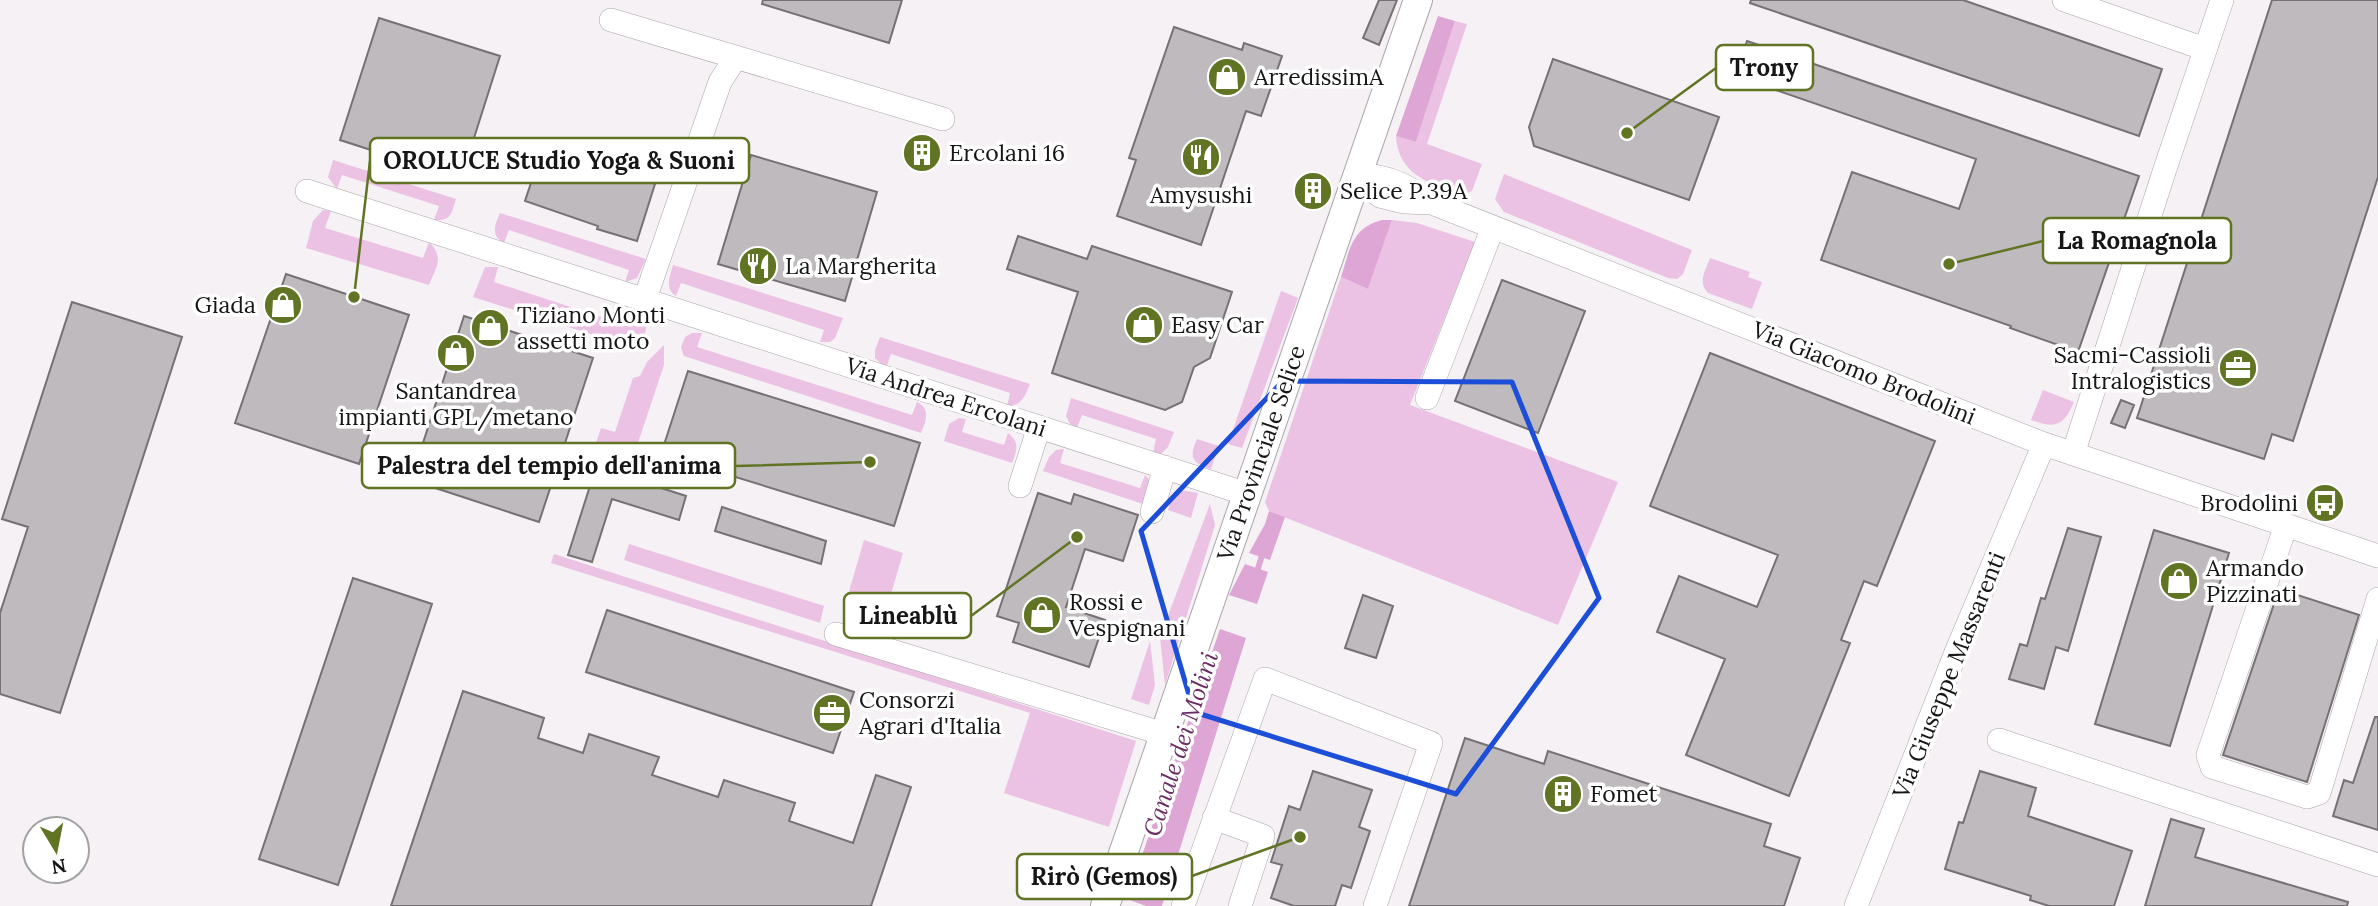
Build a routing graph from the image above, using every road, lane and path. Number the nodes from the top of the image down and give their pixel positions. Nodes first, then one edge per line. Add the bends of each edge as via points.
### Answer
1 (1418, 0) edge
2 (2064, 0) edge
3 (2222, 0) edge
4 (611, 20) dead end
5 (2205, 49) junction
6 (736, 58) junction
7 (943, 119) dead end
8 (1370, 181) junction
9 (307, 191) dead end
10 (1493, 227) junction
11 (645, 299) junction
12 (1427, 398) dead end
13 (1039, 426) junction
14 (2044, 444) junction
15 (2073, 454) junction
16 (1165, 467) junction
17 (1020, 486) dead end
18 (1247, 494) junction
19 (1152, 512) dead end
20 (2286, 525) junction
21 (2378, 555) edge
22 (2378, 598) edge
23 (836, 634) dead end
24 (1164, 734) junction
25 (1999, 740) dead end
26 (1214, 818) junction
27 (2378, 865) edge
28 (1105, 906) edge
29 (1183, 906) edge
30 (1240, 906) edge
31 (1375, 906) edge
32 (1856, 906) edge

1 - 8 main road, Via Provinciale Selice via 1367,148
2 - 5 street
3 - 5 street
4 - 6 street
5 - 15 street
6 - 7 street
6 - 11 street via 720,82
8 - 10 street, Via Giacomo Brodolini via 1406,184 1432,203
8 - 18 main road, Via Provinciale Selice via 1346,209
9 - 11 street, Via Andrea Ercolani
10 - 12 street
10 - 14 street, Via Giacomo Brodolini
11 - 13 street, Via Andrea Ercolani
13 - 16 street, Via Andrea Ercolani
13 - 17 street
14 - 15 street, Via Giacomo Brodolini
14 - 32 street, Via Giuseppe Massarenti
15 - 20 street, Via Giacomo Brodolini
16 - 18 street, Via Andrea Ercolani
16 - 19 street
18 - 24 main road, Via Provinciale Selice
20 - 21 street, Via Giacomo Brodolini
20 - 22 street via 2208,755 2212,767 2307,797 2319,793
23 - 24 street
24 - 28 main road, Via Provinciale Selice
25 - 27 street
26 - 29 street
26 - 30 street via 1263,835
26 - 31 street via 1265,679 1431,743

